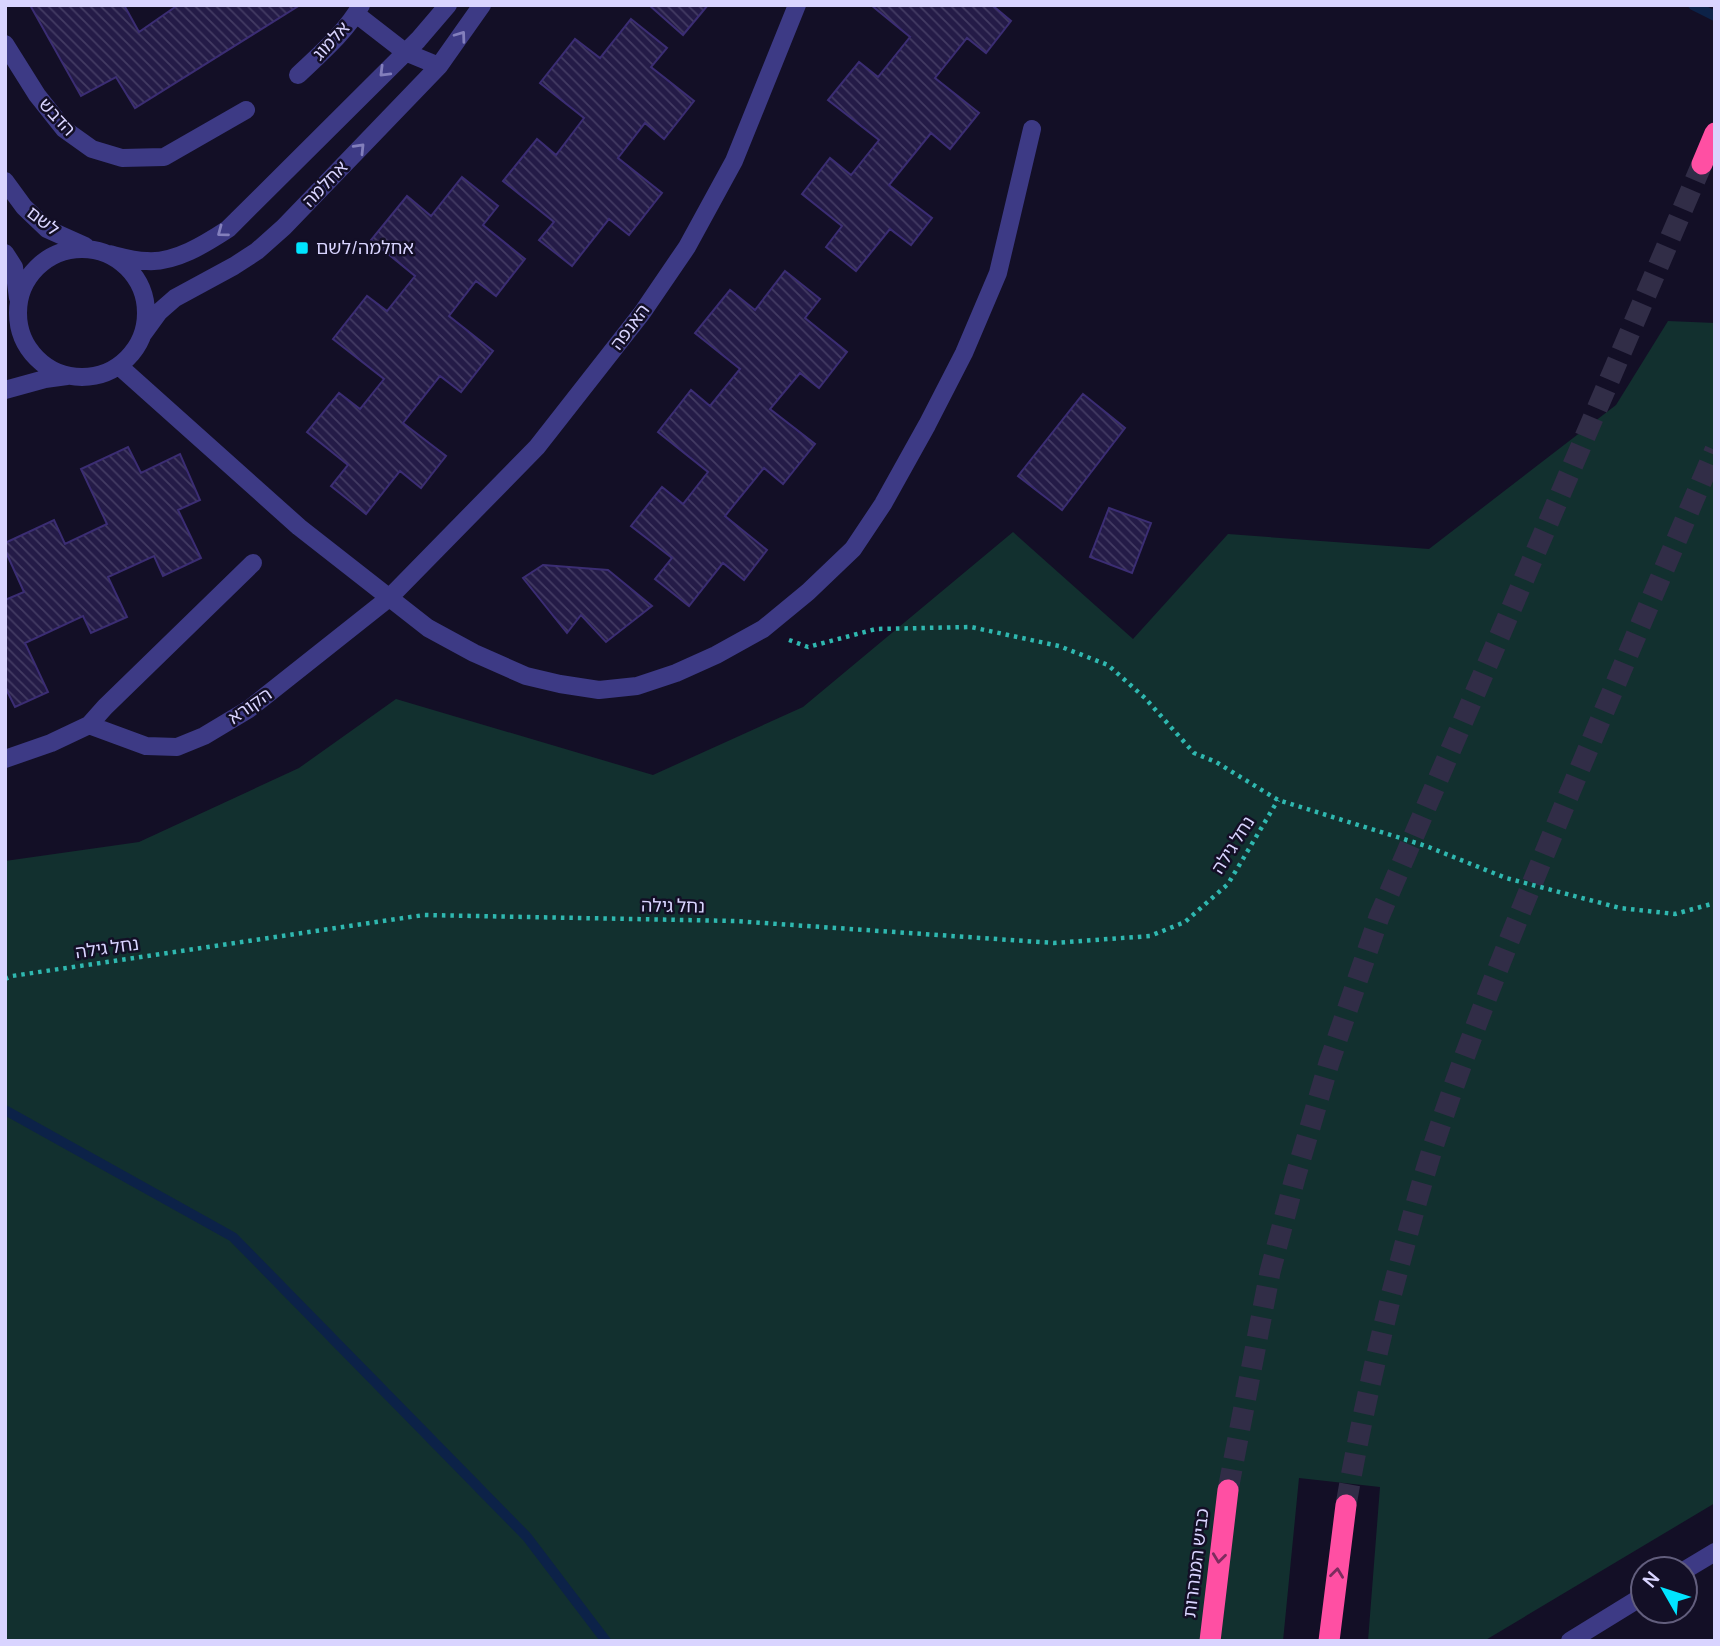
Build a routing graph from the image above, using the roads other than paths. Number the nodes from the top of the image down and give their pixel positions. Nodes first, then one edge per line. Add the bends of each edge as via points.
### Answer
1 (448, 5) edge
2 (482, 5) edge
3 (797, 5) edge
4 (358, 10) edge
5 (5, 44) edge
6 (405, 52) junction
7 (439, 66) junction
8 (298, 75) dead end
9 (246, 110) dead end
10 (1032, 129) dead end
11 (1715, 133) edge
12 (1702, 164) tunnel mouth
13 (5, 181) edge
14 (91, 249) junction
15 (5, 253) edge
16 (109, 254) junction
17 (18, 309) junction
18 (5, 330) edge
19 (143, 334) junction
20 (119, 366) junction
21 (70, 376) junction
22 (5, 390) edge
23 (253, 563) dead end
24 (389, 598) junction
25 (89, 725) junction
26 (5, 759) edge
27 (1228, 1490) tunnel mouth
28 (1346, 1505) tunnel mouth
29 (1715, 1552) edge
30 (1699, 1562) edge
31 (1629, 1605) edge
32 (1210, 1641) edge
33 (1329, 1641) edge
34 (1570, 1641) edge

1 - 6 street, אחלמה
7 -> 2 street, אחלמה
3 - 24 street, האנפה via 734,161 687,247 642,313 537,447
4 - 6 street
4 - 8 street, אלמוג
5 - 9 street, הדבש via 64,129 92,149 122,158 164,157
6 - 7 street
6 -> 16 street, אחלמה via 228,229 201,247 172,257 148,262
19 -> 7 street, אחלמה via 175,298 257,251
10 - 24 street via 998,273 928,425 853,549 763,629 676,673 637,686 599,691 526,676 474,653 428,628
11 - 12 highway
13 - 14 street, לשם via 47,229
14 - 16 street
14 - 17 street via 67,250 44,260 27,278
15 - 17 street via 14,267
16 - 19 street via 139,281 147,313
17 - 18 street
17 - 21 street via 22,335 33,355 50,369
19 - 20 street via 134,352
20 - 21 street via 91,377
20 - 24 street via 299,527
21 - 22 street
23 - 25 street
24 - 25 street, הקורא via 249,709 204,736 177,747 146,746
25 - 26 street
27 -> 32 highway, כביש המנהרות
33 -> 28 highway
29 - 30 street
31 - 34 street

